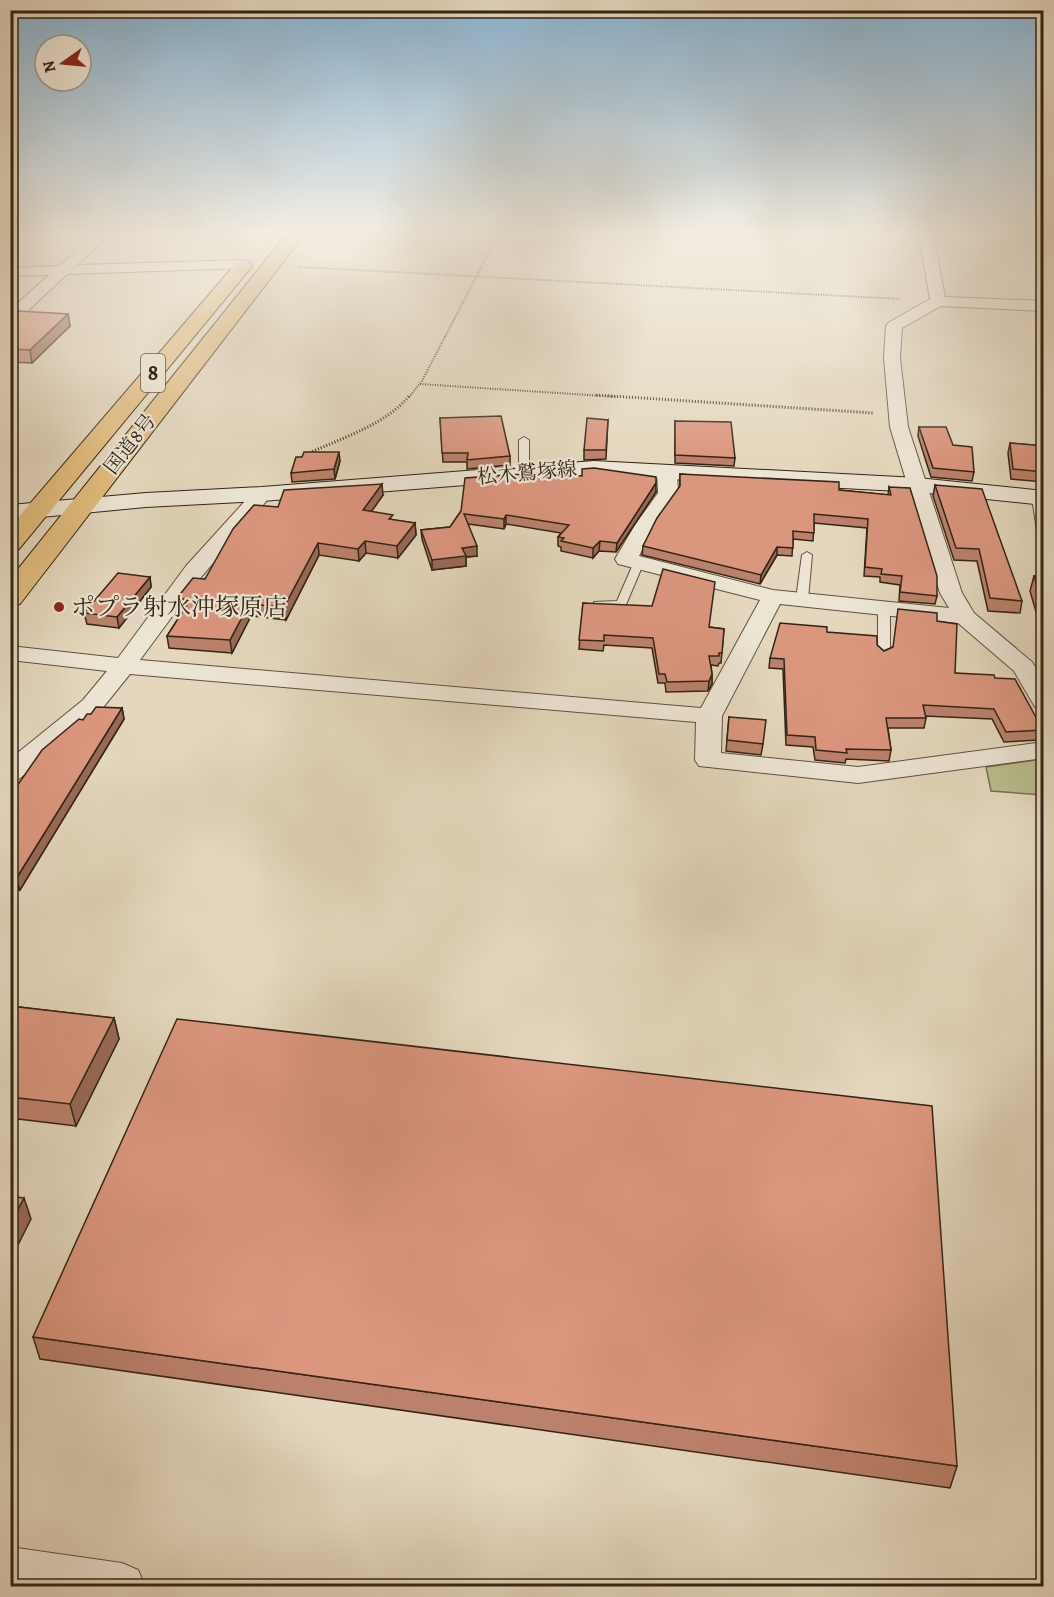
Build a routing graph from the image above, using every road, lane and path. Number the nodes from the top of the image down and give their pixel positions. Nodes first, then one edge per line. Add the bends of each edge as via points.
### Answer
1 (207, 310) edge
2 (237, 310) edge
3 (458, 310) edge
4 (923, 310) edge
5 (420, 384) junction
6 (898, 414) junction
7 (524, 440) dead end
8 (667, 471) junction
9 (524, 473) junction
10 (918, 485) junction
11 (264, 494) junction
12 (1040, 498) edge
13 (81, 506) junction
14 (37, 511) junction
15 (10, 513) edge
16 (1044, 543) edge
17 (10, 544) edge
18 (807, 555) dead end
19 (639, 562) junction
20 (773, 597) junction
21 (10, 598) edge
22 (802, 599) junction
23 (584, 604) edge
24 (884, 608) junction
25 (965, 617) junction
26 (10, 653) edge
27 (884, 655) edge
28 (124, 666) junction
29 (1044, 702) edge
30 (709, 716) junction
31 (1044, 750) edge
32 (10, 772) edge
33 (10, 1569) edge
34 (122, 1587) edge

1 - 14 highway, 国道8号 / 8
2 - 13 highway, 国道8号 / 8
3 - 5 path
4 - 6 street via 894,326 892,358
5 - 6 path
5 - 11 path via 402,405 377,421 310,452 281,472
6 - 10 street
7 - 9 lane
8 - 9 main road, 松木鷲塚線 via 594,468
8 - 10 main road, 松木鷲塚線
8 - 19 street via 668,493 626,559
9 - 11 main road, 松木鷲塚線
10 - 12 main road, 松木鷲塚線
10 - 25 street via 951,593
11 - 13 main road, 松木鷲塚線
11 - 28 street via 194,571
12 - 16 lane
13 - 14 main road, 松木鷲塚線
13 - 21 highway, 国道8号 / 8
14 - 15 main road, 松木鷲塚線
14 - 17 highway, 国道8号 / 8
18 - 22 lane
19 - 20 street
19 - 23 lane via 621,604
20 - 22 street
20 - 30 street
22 - 24 street
24 - 25 street
24 - 27 lane
25 - 29 street via 1024,667
26 - 28 street
28 - 30 street
28 - 32 street via 92,705
30 - 31 street via 708,760 858,775
33 - 34 street

